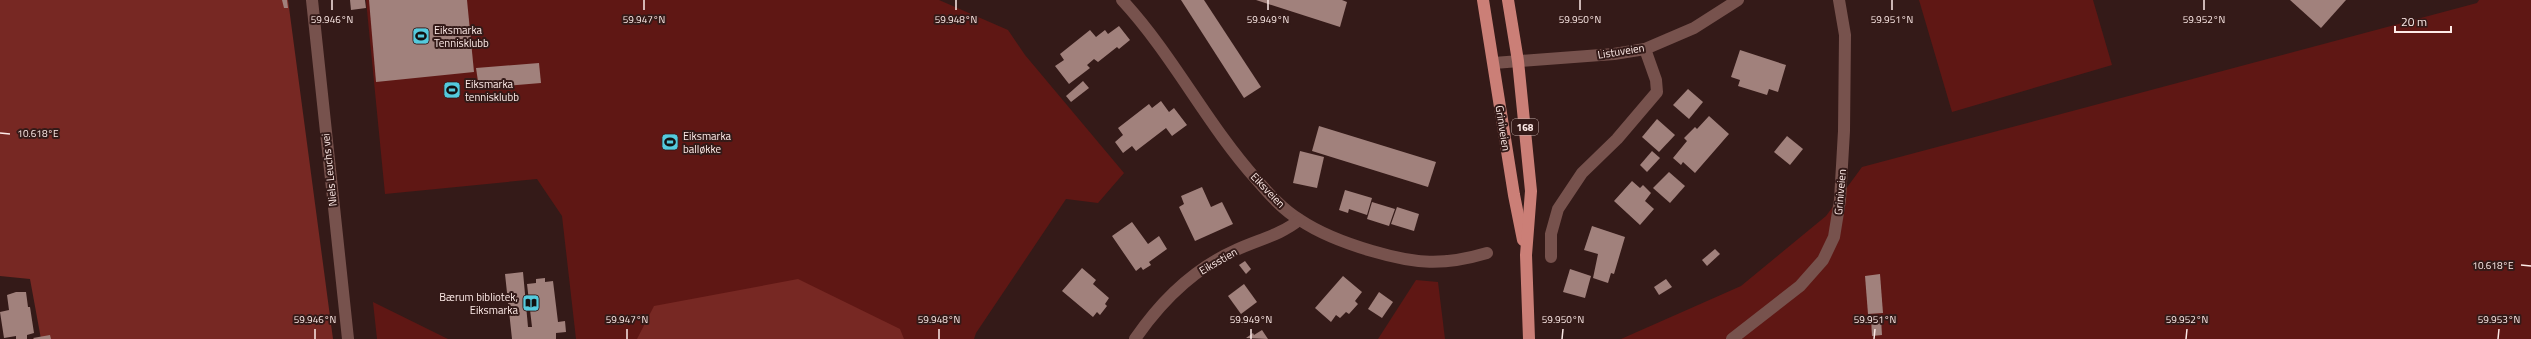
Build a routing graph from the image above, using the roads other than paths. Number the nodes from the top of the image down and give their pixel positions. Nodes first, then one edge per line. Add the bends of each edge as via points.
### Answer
1 (312, 0) edge
2 (1122, 0) edge
3 (1483, 0) edge
4 (1508, 0) edge
5 (1738, 0) edge
6 (1839, 0) edge
7 (1645, 49) junction
8 (1518, 61) junction
9 (1494, 63) junction
10 (1300, 220) junction
11 (1487, 253) dead end
12 (1526, 255) junction
13 (1551, 258) dead end
14 (348, 339) edge
15 (1135, 339) edge
16 (1529, 339) edge
17 (1732, 339) edge

1 - 14 street, Niels Leuchs vei
2 - 10 street, Eiksveien via 1178,71 1225,142 1274,200
3 - 9 main road, Griniveien / 168
4 - 8 main road, Griniveien / 168
5 - 7 street, Listuveien via 1694,28
6 - 17 street, Griniveien via 1845,35 1844,131 1840,200 1834,237 1823,260 1800,286
7 - 8 street, Listuveien via 1614,54
7 - 13 street via 1656,80 1657,92 1617,139 1582,173 1558,209 1551,234
8 - 9 street, Listuveien
8 - 12 main road, Griniveien / 168 via 1531,191
9 - 12 main road, Griniveien / 168
10 - 11 street, Eiksveien via 1349,244 1414,261 1453,262
10 - 15 street, Eiksstien via 1289,228 1236,250 1202,268 1168,297
12 - 16 main road, Griniveien / 168

